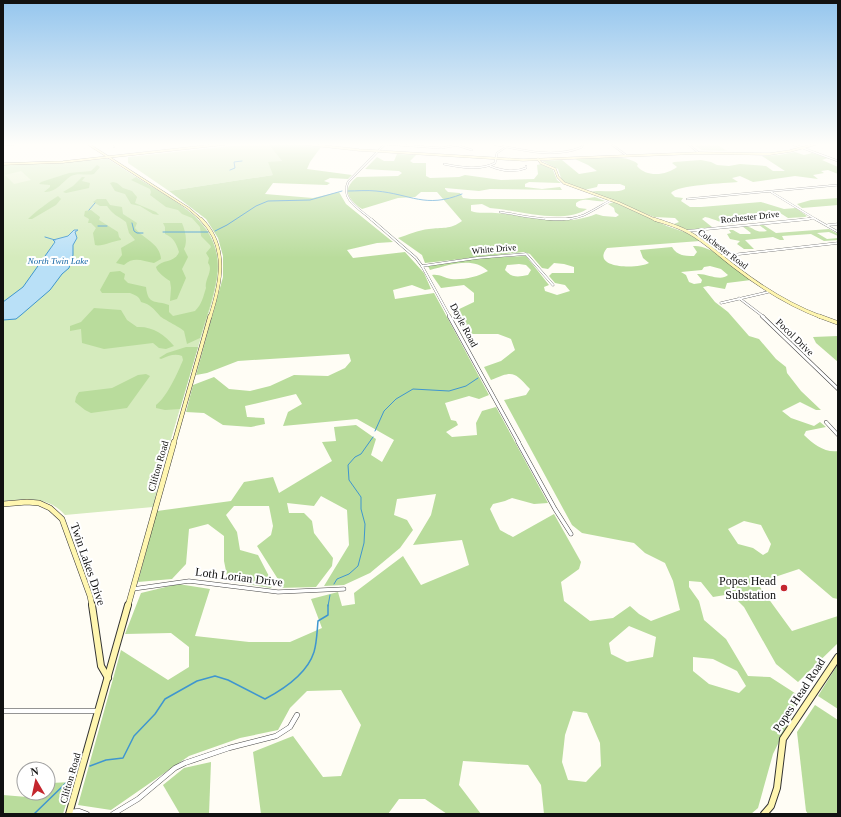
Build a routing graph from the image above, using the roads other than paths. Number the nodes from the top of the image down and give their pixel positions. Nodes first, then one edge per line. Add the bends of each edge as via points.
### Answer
1 (149, 182) edge
2 (348, 182) edge
3 (563, 182) edge
4 (838, 186) edge
5 (771, 192) junction
6 (687, 199) dead end
7 (611, 200) junction
8 (500, 212) dead end
9 (814, 218) junction
10 (838, 224) edge
11 (827, 226) junction
12 (687, 231) junction
13 (838, 232) edge
14 (838, 243) edge
15 (722, 256) junction
16 (422, 266) junction
17 (553, 285) dead end
18 (768, 292) junction
19 (739, 298) junction
20 (721, 303) dead end
21 (838, 323) edge
22 (838, 389) edge
23 (826, 422) dead end
24 (838, 435) edge
25 (3, 504) edge
26 (571, 534) dead end
27 (133, 589) junction
28 (344, 589) dead end
29 (838, 657) edge
30 (108, 678) junction
31 (3, 711) edge
32 (98, 711) junction
33 (297, 715) dead end
34 (70, 813) edge
35 (88, 814) edge
36 (113, 814) edge
37 (764, 814) edge

1 - 27 main road, Clifton Road via 203,221 219,248 221,264 218,288
2 - 16 street, Doyle Road via 345,190 351,204 407,250
3 - 7 main road, Colchester Road
4 - 5 street
5 - 6 street
5 - 9 street
7 - 8 street via 582,216 571,218 557,219
7 - 12 main road, Colchester Road
9 - 11 street
9 - 12 street, Rochester Drive
10 - 11 street
11 - 13 street
12 - 15 main road, Colchester Road
14 - 15 street
15 - 18 main road, Colchester Road
16 - 17 street, White Drive via 526,254
16 - 26 street, Doyle Road
18 - 19 street
18 - 21 main road, Colchester Road via 795,307
19 - 20 street
19 - 22 street, Pocol Drive via 764,318
23 - 24 street
25 - 30 main road, Twin Lakes Drive via 40,503 62,519 90,596 101,666
27 - 28 street, Loth Lorian Drive via 189,581 278,592
27 - 30 main road, Clifton Road
29 - 37 main road, Popes Head Road via 783,739 777,791 773,803
30 - 32 main road, Clifton Road
31 - 32 street
32 - 34 main road, Clifton Road
33 - 36 street via 290,727 276,736 184,763 138,799
34 - 35 street via 79,811

